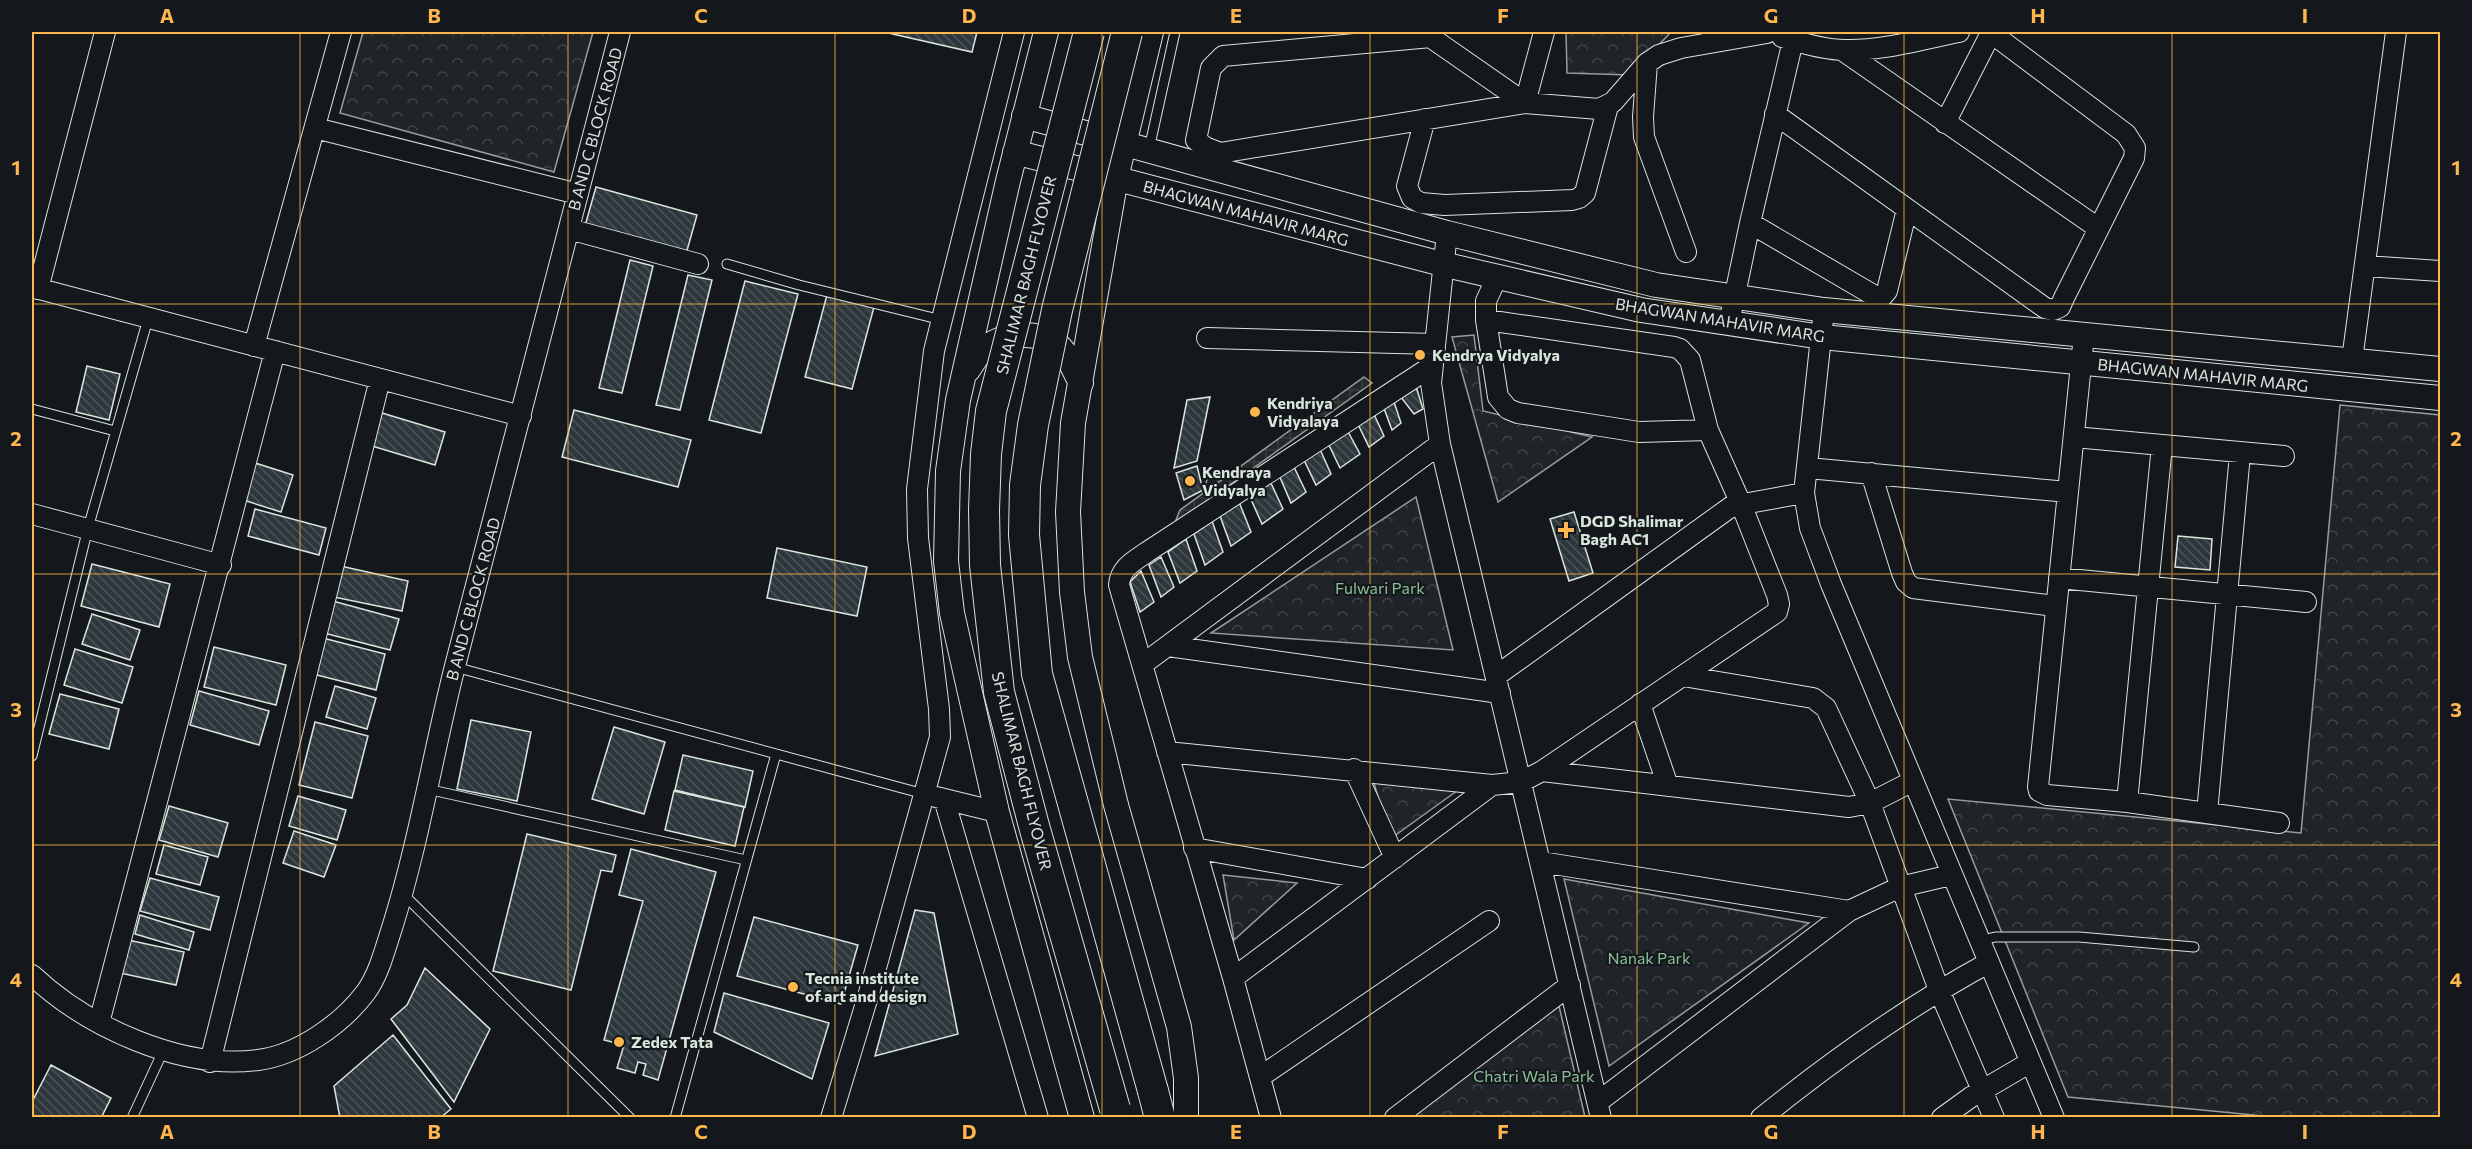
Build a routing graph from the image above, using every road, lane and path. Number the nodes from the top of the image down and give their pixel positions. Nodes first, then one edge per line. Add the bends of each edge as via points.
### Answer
1 (105, 32) edge
2 (341, 32) edge
3 (620, 32) edge
4 (1014, 32) edge
5 (1046, 32) edge
6 (1089, 32) edge
7 (1127, 32) edge
8 (1151, 32) edge
9 (1175, 32) edge
10 (1544, 32) edge
11 (1765, 32) edge
12 (1959, 32) edge
13 (1990, 32) edge
14 (2396, 32) edge
15 (1427, 34) edge
16 (1794, 36) edge
17 (1842, 50) junction
18 (1647, 63) junction
19 (1525, 103) junction
20 (1608, 106) junction
21 (1775, 114) junction
22 (1024, 117) junction
23 (1425, 118) junction
24 (1945, 123) junction
25 (315, 128) junction
26 (1123, 143) junction
27 (1149, 151) junction
28 (1015, 152) junction
29 (1116, 178) junction
30 (578, 194) junction
31 (1907, 209) junction
32 (1750, 223) junction
33 (2098, 228) junction
34 (569, 229) junction
35 (1447, 233) junction
36 (1686, 252) dead end
37 (698, 264) dead end
38 (727, 264) dead end
39 (1443, 264) junction
40 (2365, 266) junction
41 (2440, 271) edge
42 (1497, 277) junction
43 (35, 288) edge
44 (1735, 297) junction
45 (1824, 310) junction
46 (148, 319) junction
47 (942, 320) junction
48 (1486, 320) junction
49 (1729, 323) junction
50 (2084, 335) junction
51 (1821, 337) junction
52 (1207, 338) dead end
53 (1435, 344) junction
54 (254, 345) junction
55 (275, 351) junction
56 (2352, 360) junction
57 (2081, 363) junction
58 (1432, 366) junction
59 (2440, 369) edge
60 (964, 374) junction
61 (380, 379) junction
62 (1081, 383) junction
63 (2440, 398) edge
64 (32, 409) edge
65 (521, 416) junction
66 (1708, 430) junction
67 (115, 431) junction
68 (2074, 437) junction
69 (1440, 444) junction
70 (2162, 445) junction
71 (2240, 453) junction
72 (2284, 456) dead end
73 (920, 466) junction
74 (1808, 468) junction
75 (948, 471) junction
76 (1871, 473) junction
77 (2068, 492) junction
78 (1804, 493) junction
79 (1741, 504) junction
80 (32, 514) edge
81 (88, 528) junction
82 (221, 565) junction
83 (2059, 578) junction
84 (2149, 587) junction
85 (2228, 594) junction
86 (2306, 602) dead end
87 (2055, 606) junction
88 (1168, 646) junction
89 (1143, 664) junction
90 (455, 667) junction
91 (1683, 676) junction
92 (1498, 684) junction
93 (1640, 704) junction
94 (1167, 752) junction
95 (776, 754) junction
96 (32, 756) edge
97 (1354, 770) junction
98 (1542, 771) junction
99 (1521, 782) junction
100 (1913, 782) junction
101 (1492, 785) junction
102 (1668, 786) junction
103 (427, 789) junction
104 (924, 794) junction
105 (944, 799) junction
106 (2127, 802) junction
107 (1870, 803) junction
108 (997, 812) junction
109 (2207, 813) junction
110 (2279, 823) dead end
111 (1194, 848) junction
112 (1395, 858) junction
113 (746, 860) junction
114 (1541, 862) junction
115 (1951, 875) junction
116 (1367, 879) junction
117 (1900, 886) junction
118 (403, 894) junction
119 (1849, 911) junction
120 (1489, 921) dead end
121 (1979, 941) junction
122 (2194, 947) dead end
123 (1988, 963) junction
124 (32, 975) edge
125 (1233, 978) junction
126 (1570, 985) junction
127 (1939, 990) junction
128 (99, 1023) junction
129 (164, 1049) junction
130 (210, 1062) junction
131 (2030, 1064) junction
132 (1260, 1077) junction
133 (1982, 1091) junction
134 (1156, 1104) edge
135 (1600, 1110) edge
136 (1117, 1113) edge
137 (132, 1118) edge
138 (630, 1118) edge
139 (675, 1118) edge
140 (831, 1118) edge
141 (1038, 1118) edge
142 (1082, 1118) edge
143 (1186, 1118) edge
144 (1270, 1118) edge
145 (1395, 1118) edge
146 (1761, 1118) edge
147 (1942, 1118) edge
148 (1994, 1118) edge
149 (2054, 1118) edge

1 - 43 street
2 - 25 street
3 - 30 street, B AND C BLOCK ROAD
4 - 47 street
5 - 22 street
6 - 136 main road, SHALIMAR BAGH FLYOVER, bridge via 991,411 984,510 999,692
7 - 134 main road, bridge via 1035,413 1025,485 1024,535 1037,674
8 - 26 street
9 - 27 lane
10 - 19 street
11 - 16 street
11 - 18 street via 1674,49
12 - 17 street
13 - 24 street
13 - 33 street via 2132,141 2134,158
14 - 40 street
15 - 19 street
15 - 23 street via 1223,56 1211,68 1196,135 1200,144 1220,153
16 - 17 street
16 - 21 street
17 - 24 street
18 - 20 street
18 - 36 street via 1644,137
19 - 20 street via 1599,110
19 - 23 street
20 - 23 street via 1585,193 1572,200 1445,205 1421,203 1412,198 1407,186
21 - 31 street
21 - 32 street
22 - 26 street, BHAGWAN MAHAVIR MARG
22 - 28 street
24 - 33 street
25 - 30 street
25 - 54 street
26 - 27 street, BHAGWAN MAHAVIR MARG
26 - 29 street
27 - 35 street, BHAGWAN MAHAVIR MARG
28 - 29 street, BHAGWAN MAHAVIR MARG
28 - 60 street
29 - 39 street, BHAGWAN MAHAVIR MARG
29 - 62 street
30 - 34 street, B AND C BLOCK ROAD
31 - 32 street via 1887,291 1880,299
31 - 33 street via 2053,310 2060,307
32 - 44 street
34 - 37 street
34 - 65 street, B AND C BLOCK ROAD
35 - 39 street
35 - 44 street, BHAGWAN MAHAVIR MARG via 1656,285
38 - 47 lane
39 - 42 street, BHAGWAN MAHAVIR MARG
39 - 53 street
40 - 41 street
40 - 56 street
42 - 48 street via 1486,302
42 - 49 street, BHAGWAN MAHAVIR MARG via 1641,310
43 - 46 street
44 - 45 street, BHAGWAN MAHAVIR MARG
44 - 49 street
45 - 50 street, BHAGWAN MAHAVIR MARG
45 - 51 street
46 - 54 street
46 - 67 lane
47 - 73 street via 930,373
48 - 66 street via 1680,349 1690,360
48 - 66 street via 1498,397 1508,409 1639,432
49 - 51 street, BHAGWAN MAHAVIR MARG
50 - 56 street, BHAGWAN MAHAVIR MARG
50 - 57 street
51 - 57 street, BHAGWAN MAHAVIR MARG
51 - 74 street
52 - 53 street
53 - 58 street
54 - 55 street
55 - 61 street
55 - 82 street
56 - 59 street, BHAGWAN MAHAVIR MARG
57 - 63 street, BHAGWAN MAHAVIR MARG
57 - 68 street
58 - 69 street
58 - 89 street via 1125,569 1119,585
60 - 62 street via 983,350 1000,339 1020,334 1057,344
60 - 75 street
61 - 65 street
61 - 130 street
62 - 143 street via 1073,423 1068,512 1080,657 1116,805 1179,1027 1186,1078
64 - 67 lane
65 - 90 street, B AND C BLOCK ROAD
66 - 79 street
67 - 81 lane
68 - 70 street
68 - 77 street
69 - 88 street
69 - 92 street
70 - 71 street
70 - 84 street
71 - 72 street
71 - 85 street
73 - 75 street
73 - 104 street via 918,538 940,724 936,757
74 - 76 street
74 - 78 street
75 - 108 street via 948,589
76 - 77 street
76 - 87 street via 1902,573 1913,588
77 - 83 street
78 - 79 street
78 - 100 street via 1808,521 1822,561
79 - 91 street via 1778,595 1778,612
79 - 92 street via 1723,512
80 - 81 street
81 - 82 street
81 - 96 lane
82 - 128 street
83 - 84 street
83 - 87 street
84 - 85 street
84 - 106 street
85 - 86 street
85 - 109 street
87 - 106 street via 2038,787 2047,795
88 - 89 street
88 - 92 street
89 - 94 street
90 - 95 lane
90 - 103 street, B AND C BLOCK ROAD
91 - 93 street
91 - 107 street via 1820,702 1832,717
92 - 99 street
93 - 98 street
93 - 102 street
94 - 97 street
94 - 111 street
95 - 104 lane
95 - 113 lane
97 - 101 street
97 - 112 street
98 - 99 street
98 - 102 street
99 - 101 street
99 - 114 street
100 - 107 street
100 - 115 street
101 - 112 street
102 - 107 street via 1849,807
103 - 113 lane
103 - 118 street, B AND C BLOCK ROAD
104 - 105 street
104 - 140 street
105 - 108 street
105 - 141 street
106 - 109 street
107 - 117 street
108 - 142 street
109 - 110 street
111 - 116 street
111 - 125 street
112 - 116 street
113 - 139 lane
114 - 119 street
114 - 126 street
115 - 117 street
115 - 121 street
116 - 125 street
117 - 119 street
117 - 127 street
118 - 130 street, B AND C BLOCK ROAD via 368,989 346,1014 292,1050 259,1060
118 - 138 lane
119 - 135 street
120 - 132 street
121 - 122 lane via 1995,937 2079,937
121 - 123 street
123 - 127 street
123 - 131 street
124 - 128 street, B AND C BLOCK ROAD via 64,1002
125 - 132 street
126 - 135 street
126 - 145 street
127 - 133 street
127 - 146 street via 1828,1064
128 - 129 street, B AND C BLOCK ROAD
129 - 130 street, B AND C BLOCK ROAD
129 - 137 lane
131 - 133 street
131 - 149 street
132 - 144 street
133 - 147 street
133 - 148 street

